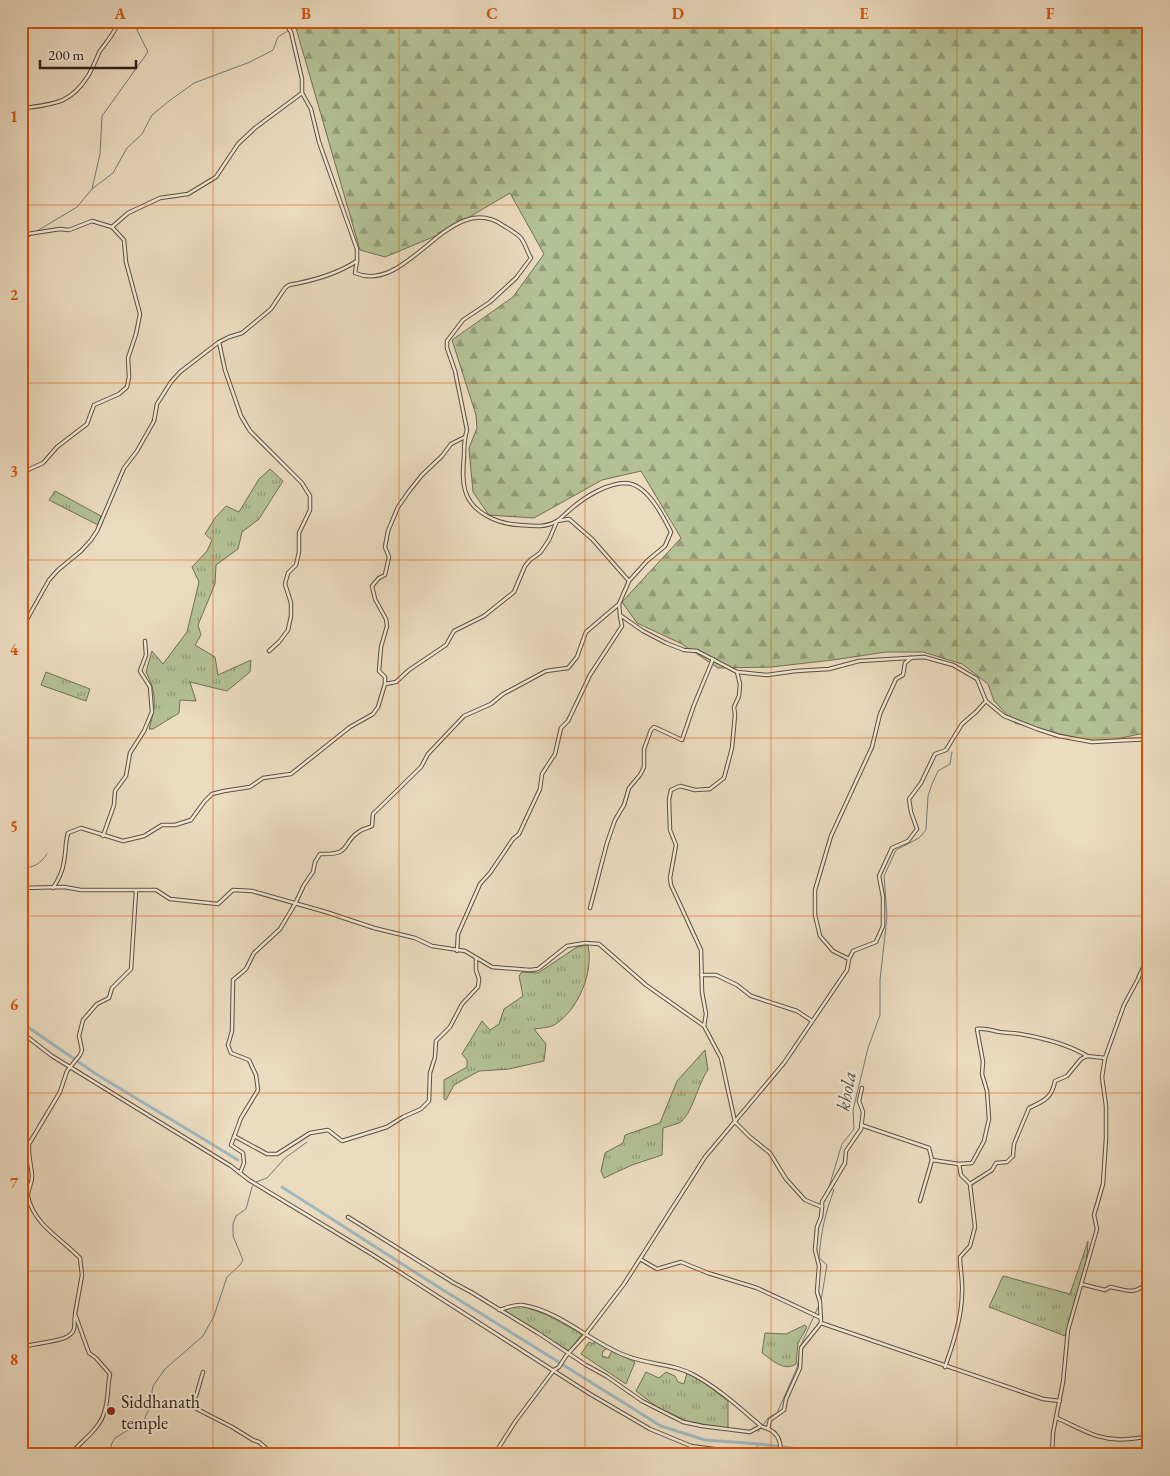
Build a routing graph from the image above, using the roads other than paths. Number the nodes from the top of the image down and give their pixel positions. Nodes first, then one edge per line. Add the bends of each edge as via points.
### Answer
1 (119, 21) edge
2 (284, 21) edge
3 (302, 93) junction
4 (21, 110) edge
5 (112, 227) junction
6 (21, 235) edge
7 (357, 261) junction
8 (219, 342) junction
9 (21, 390) edge
10 (25, 395) dead end
11 (465, 437) junction
12 (21, 473) edge
13 (557, 522) junction
14 (629, 581) junction
15 (619, 604) junction
16 (620, 615) junction
17 (21, 630) edge
18 (145, 641) dead end
19 (269, 651) dead end
20 (912, 657) junction
21 (713, 659) junction
22 (737, 672) junction
23 (384, 684) junction
24 (986, 701) junction
25 (1149, 739) edge
26 (103, 836) junction
27 (21, 888) edge
28 (53, 888) junction
29 (136, 891) junction
30 (295, 904) junction
31 (590, 908) dead end
32 (457, 951) junction
33 (1149, 954) edge
34 (476, 958) junction
35 (849, 959) junction
36 (701, 974) junction
37 (812, 1021) junction
38 (704, 1026) junction
39 (21, 1032) edge
40 (1087, 1056) junction
41 (1105, 1058) junction
42 (71, 1067) junction
43 (862, 1088) dead end
44 (735, 1122) junction
45 (861, 1125) junction
46 (234, 1136) junction
47 (932, 1160) junction
48 (959, 1164) junction
49 (240, 1173) junction
50 (970, 1184) junction
51 (920, 1201) dead end
52 (822, 1207) junction
53 (348, 1217) dead end
54 (640, 1259) junction
55 (1149, 1282) edge
56 (1082, 1284) junction
57 (499, 1310) junction
58 (75, 1314) junction
59 (821, 1318) junction
60 (821, 1323) junction
61 (585, 1335) junction
62 (21, 1348) edge
63 (567, 1354) junction
64 (945, 1367) junction
65 (554, 1370) junction
66 (203, 1372) dead end
67 (1060, 1401) junction
68 (1057, 1418) junction
69 (763, 1427) dead end
70 (768, 1428) junction
71 (1149, 1435) edge
72 (781, 1453) edge
73 (70, 1455) edge
74 (274, 1455) edge
75 (494, 1455) edge
76 (759, 1455) edge
77 (1052, 1455) edge

1 - 4 street via 78,90 60,103
2 - 3 street via 292,32
3 - 5 street via 238,144 216,177 188,194 160,198 128,213
3 - 7 street via 311,110 319,142 349,224
5 - 6 street via 92,221 69,230
5 - 12 street via 124,240 126,262 140,314 128,358 127,387 94,405 87,424 57,447 43,463
7 - 8 street via 322,278 289,285 271,309 242,333
7 - 11 street via 354,273 364,277 389,273 427,247 438,235 461,222 482,216 495,219 520,237 531,258 516,278 490,302 463,320 447,341 464,411
8 - 17 street via 180,372 165,391 157,404 154,421 124,468 98,531 81,552 49,580
8 - 19 street via 241,416 250,431 310,496 310,510 299,533 300,552 285,584 291,603 288,630
9 - 10 street
11 - 13 street via 462,477 469,500 481,512 507,525 539,526
11 - 23 street via 451,444 422,475 398,507 388,531 385,547 389,558 385,575 372,586 374,599 387,626 379,671 385,677
13 - 14 street via 569,519 580,527
13 - 14 street via 600,489 626,484 640,488 671,532 665,546
13 - 23 street via 540,554 525,566 514,592 484,616 454,631 446,644 396,682
14 - 15 street
15 - 16 street
15 - 30 street via 586,632 577,657 568,668 546,671 464,716 428,754 421,767 373,814 372,826 359,832 343,852 320,854
16 - 21 street via 666,643
16 - 32 street via 622,626 561,728 555,754 540,778 540,790 519,834 480,884 458,934
18 - 26 street via 146,655 140,671 150,687 152,712 130,753 126,776 115,791 114,805
20 - 22 street via 859,661 829,669 767,675
20 - 24 street via 953,665 977,679
20 - 35 street via 905,663 903,675 896,678 880,714 872,747 831,836 815,890 815,915 820,936 834,952
21 - 22 street
21 - 31 street via 682,740 662,730 651,730 644,750 644,766 629,788 615,820
22 - 36 street via 739,696 734,707 732,748 724,778 710,789 674,788 669,799 670,830 676,845 671,885 701,950
23 - 26 street via 373,714 350,727 291,774 263,778 250,787 212,794 191,820 162,825 144,836 123,841
24 - 25 street via 1004,716 1059,736 1092,742
24 - 35 street via 962,724 946,750 935,754 909,799 917,828 908,840 892,848 879,876 883,926 876,942 853,951
26 - 28 street via 81,828 68,833 65,860
27 - 28 street
28 - 29 street
29 - 30 street via 156,890 170,899 218,904 233,890 252,891
29 - 42 street via 131,969 112,988 108,998 97,1004 83,1020 79,1036 82,1050
30 - 32 street
30 - 46 street via 280,929 254,953 246,969 233,980 232,1031 228,1045 231,1052 249,1060 258,1090
32 - 34 street
33 - 41 street via 1124,1005
34 - 38 street via 492,968 530,970 538,969 567,946 599,944 646,985
34 - 46 street via 478,987 436,1041 429,1101 421,1109 387,1127 342,1141 328,1130 310,1133 277,1154 267,1154
35 - 37 street via 847,970
36 - 37 street via 716,975 751,996 796,1011
36 - 38 street via 706,1014
37 - 44 street via 784,1063
38 - 44 street via 721,1058
39 - 42 street
40 - 41 street
40 - 48 street via 1075,1048 1046,1040 989,1028 977,1029 989,1119 984,1140 972,1163
40 - 50 street via 1067,1076 1055,1081 1052,1094 1044,1102 1029,1108 1014,1144 1013,1156 1007,1162 996,1163 992,1170
41 - 56 street via 1102,1077 1106,1106 1103,1184 1094,1215 1097,1229
42 - 49 street
42 - 58 street via 29,1144 32,1175 28,1196 40,1224 80,1258 82,1275
43 - 45 street
44 - 52 street via 770,1153 786,1179 805,1200
44 - 54 street via 705,1157
45 - 47 street via 929,1148
45 - 52 street
46 - 49 street via 231,1145 243,1153
47 - 48 street
47 - 51 street
48 - 50 street via 961,1175
49 - 65 street
50 - 64 street via 975,1227 970,1246 960,1257 962,1292
52 - 59 street via 815,1250 819,1266 817,1292
53 - 57 street
54 - 59 street via 657,1269 681,1262 708,1274 757,1288
54 - 61 street
55 - 56 street via 1138,1291 1110,1287 1104,1290
56 - 67 street via 1068,1330
57 - 61 street via 520,1304 571,1325
57 - 63 street
58 - 62 street via 74,1329 65,1338
58 - 73 street via 89,1353 110,1374 104,1415
59 - 60 street
60 - 64 street
60 - 70 street via 802,1348 800,1368 784,1410 770,1420
61 - 63 street
61 - 63 street via 641,1362 693,1374 761,1426 750,1432 682,1422
63 - 65 street
64 - 67 street via 1043,1399
65 - 75 street
65 - 76 street via 650,1429 691,1446
66 - 74 street via 192,1400 193,1407 260,1442
67 - 68 street
68 - 71 street via 1099,1438 1116,1440
68 - 77 street
69 - 70 street
70 - 72 street via 781,1442

